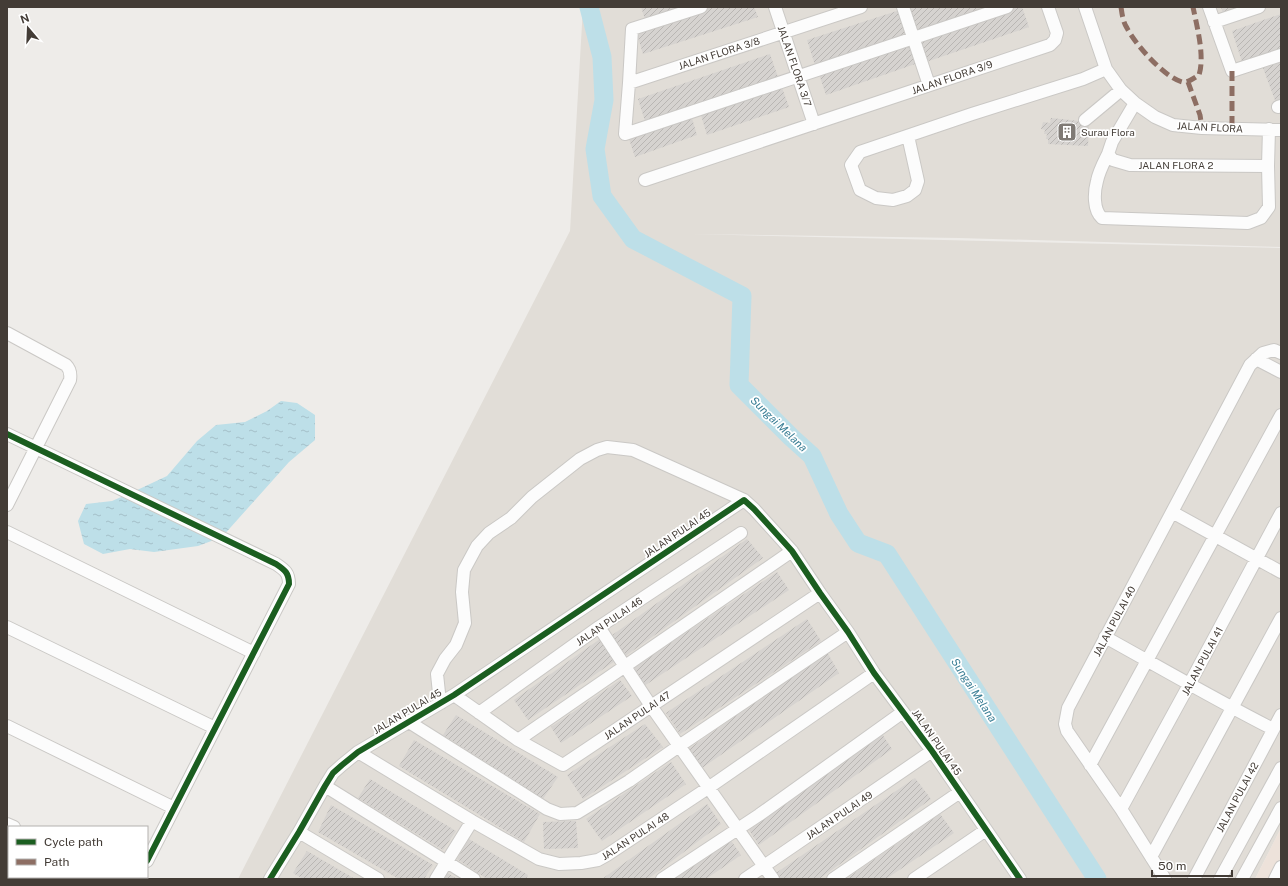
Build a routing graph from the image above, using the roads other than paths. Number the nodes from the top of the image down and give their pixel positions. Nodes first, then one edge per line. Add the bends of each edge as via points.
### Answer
1 (701, 7) edge
2 (775, 7) edge
3 (861, 7) edge
4 (903, 7) edge
5 (1007, 7) edge
6 (1048, 7) edge
7 (1085, 7) edge
8 (1209, 7) edge
9 (1258, 7) edge
10 (1214, 22) junction
11 (784, 32) junction
12 (914, 38) junction
13 (1281, 55) edge
14 (1106, 69) junction
15 (798, 77) junction
16 (629, 83) junction
17 (929, 85) junction
18 (1121, 90) junction
19 (1135, 103) junction
20 (1085, 120) dead end
21 (814, 124) junction
22 (1269, 129) junction
23 (1281, 130) edge
24 (908, 136) junction
25 (1108, 154) junction
26 (1268, 166) junction
27 (645, 180) dead end
28 (7, 333) edge
29 (1281, 353) edge
30 (1256, 359) junction
31 (1281, 372) edge
32 (1281, 415) edge
33 (7, 434) edge
34 (36, 448) junction
35 (744, 500) junction
36 (7, 505) edge
37 (1172, 512) junction
38 (1281, 512) edge
39 (7, 532) edge
40 (741, 533) dead end
41 (1215, 536) junction
42 (792, 551) junction
43 (1256, 558) junction
44 (1281, 572) edge
45 (820, 593) junction
46 (1281, 618) edge
47 (7, 627) edge
48 (599, 627) junction
49 (848, 632) junction
50 (1105, 637) junction
51 (254, 653) junction
52 (1147, 660) junction
53 (624, 666) junction
54 (874, 673) junction
55 (1190, 683) junction
56 (454, 695) junction
57 (441, 702) junction
58 (652, 706) junction
59 (1232, 708) junction
60 (903, 712) junction
61 (478, 713) junction
62 (1281, 715) edge
63 (409, 722) junction
64 (7, 726) edge
65 (215, 728) junction
66 (1273, 729) junction
67 (518, 740) junction
68 (679, 746) junction
69 (932, 751) junction
70 (358, 752) junction
71 (1090, 765) junction
72 (1281, 768) edge
73 (325, 786) junction
74 (708, 788) junction
75 (960, 792) junction
76 (174, 808) junction
77 (1281, 808) edge
78 (1121, 810) junction
79 (472, 821) junction
80 (738, 828) junction
81 (986, 830) junction
82 (299, 832) junction
83 (1151, 857) junction
84 (148, 859) edge
85 (446, 862) junction
86 (765, 866) junction
87 (1281, 867) edge
88 (1222, 875) edge
89 (274, 878) edge
90 (378, 879) edge
91 (436, 879) edge
92 (474, 879) edge
93 (662, 879) edge
94 (745, 879) edge
95 (773, 879) edge
96 (833, 879) edge
97 (914, 879) edge
98 (1020, 879) edge
99 (1165, 879) edge
100 (1194, 879) edge
101 (1239, 879) edge
102 (1242, 879) edge
103 (1275, 879) edge

1 - 16 street via 632,29
2 - 11 street, JALAN FLORA 3/7
3 - 11 street, JALAN FLORA 3/8
4 - 12 street
5 - 12 street
6 - 17 street, JALAN FLORA 3/9 via 1057,33 1056,40 1050,44
7 - 14 street, JALAN FLORA
8 - 10 street
9 - 10 street
10 - 13 street via 1232,71
11 - 15 street, JALAN FLORA 3/7
11 - 16 street, JALAN FLORA 3/8
12 - 15 street
12 - 17 street
14 - 18 street, JALAN FLORA
14 - 24 street via 1083,79
15 - 16 street via 625,134
15 - 21 street, JALAN FLORA 3/7
17 - 21 street, JALAN FLORA 3/9
18 - 19 street, JALAN FLORA
18 - 20 street
19 - 22 street, JALAN FLORA via 1155,117 1173,125
19 - 25 street via 1112,142
21 - 27 street, JALAN FLORA 3/9
22 - 23 street, JALAN FLORA
22 - 26 street
24 - 24 street via 860,152 851,165 860,190 876,198 893,200 907,196 915,190 918,181
25 - 26 street, JALAN FLORA 2 via 1113,160 1130,165
25 - 26 street via 1096,182 1095,207 1102,218 1248,222 1260,218 1269,207
28 - 34 street via 69,368 70,380
29 - 30 street via 1274,350
30 - 31 street
30 - 37 street, JALAN PULAI 40 via 1250,365
32 - 41 street
33 - 34 street
34 - 36 street
34 - 51 street via 284,570 289,576 289,584
35 - 42 street, JALAN PULAI 45
35 - 56 street, JALAN PULAI 45
35 - 57 street via 633,450 607,447 580,459 532,497 511,518 489,533 477,546 464,570 462,592 465,623 456,645 437,674
37 - 41 street
37 - 50 street, JALAN PULAI 40
38 - 43 street, JALAN PULAI 41
39 - 51 street
40 - 48 street, JALAN PULAI 46
41 - 43 street
41 - 52 street
42 - 45 street, JALAN PULAI 45
42 - 53 street
43 - 44 street
43 - 55 street, JALAN PULAI 41
45 - 49 street, JALAN PULAI 45
45 - 58 street, JALAN PULAI 47
46 - 59 street
47 - 65 street
48 - 53 street
48 - 61 street, JALAN PULAI 46
49 - 54 street, JALAN PULAI 45
49 - 68 street
50 - 52 street
50 - 71 street, JALAN PULAI 40 via 1068,708 1065,724
51 - 65 street
52 - 55 street
52 - 71 street
53 - 58 street
53 - 67 street
54 - 60 street, JALAN PULAI 45
54 - 74 street, JALAN PULAI 48
55 - 59 street
55 - 78 street, JALAN PULAI 41
56 - 57 street, JALAN PULAI 45
56 - 61 street, JALAN PULAI 47
57 - 63 street, JALAN PULAI 45
58 - 67 street, JALAN PULAI 47 via 563,765
58 - 68 street
59 - 66 street
59 - 83 street
60 - 69 street, JALAN PULAI 45
60 - 80 street
61 - 67 street, JALAN PULAI 47
62 - 66 street, JALAN PULAI 42
63 - 68 street via 546,809 560,814 577,813
63 - 70 street, JALAN PULAI 45
64 - 76 street
65 - 76 street
66 - 100 street, JALAN PULAI 42
68 - 74 street
69 - 75 street, JALAN PULAI 45
69 - 86 street, JALAN PULAI 49
70 - 73 street, JALAN PULAI 45 via 333,773
70 - 79 street, JALAN PULAI 48
71 - 78 street, JALAN PULAI 40
72 - 88 street
73 - 82 street, JALAN PULAI 45
73 - 85 street
74 - 79 street, JALAN PULAI 48 via 598,860 581,863 559,864 539,859
74 - 80 street
75 - 81 street, JALAN PULAI 45
75 - 96 street
76 - 84 street
77 - 102 street
78 - 83 street, JALAN PULAI 40
79 - 85 street
80 - 86 street
80 - 93 street
81 - 97 street
81 - 98 street, JALAN PULAI 45
82 - 89 street, JALAN PULAI 45
82 - 90 street
83 - 99 street, JALAN PULAI 40
85 - 91 street
85 - 92 street
86 - 94 street, JALAN PULAI 49
86 - 95 street
87 - 103 street
88 - 101 street

